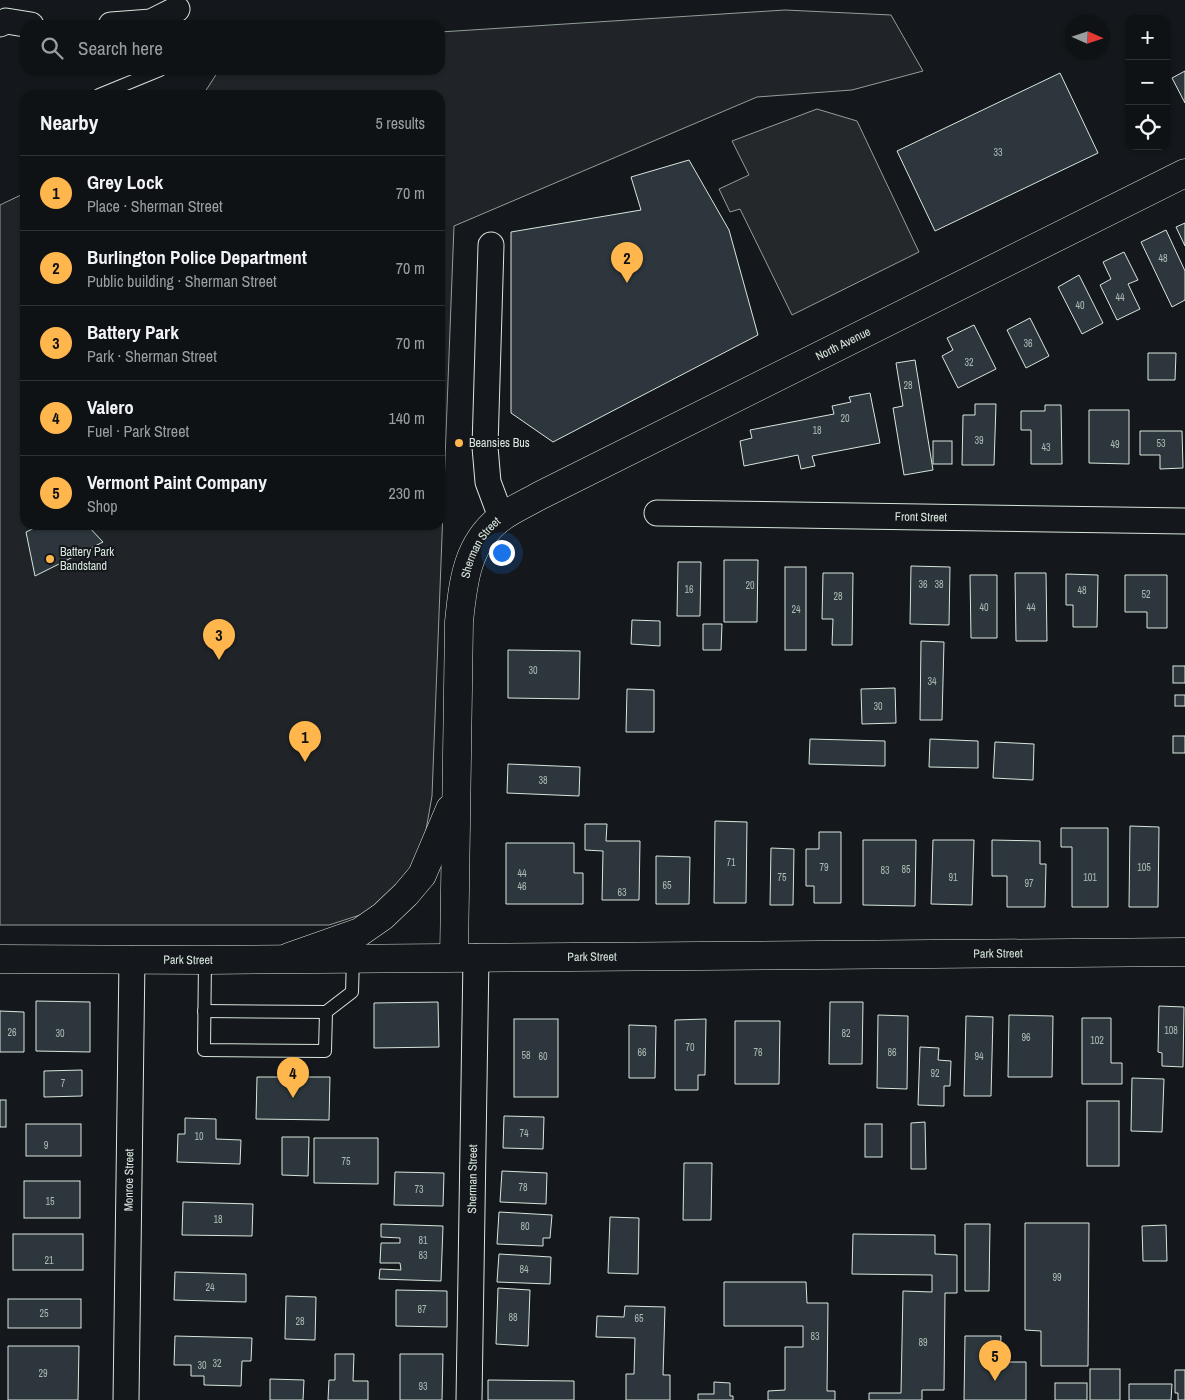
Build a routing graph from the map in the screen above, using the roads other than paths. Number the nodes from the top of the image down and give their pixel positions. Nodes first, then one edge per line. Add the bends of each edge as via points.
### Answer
1 (180, 11) edge
2 (6, 15) edge
3 (156, 20) edge
4 (20, 21) edge
5 (148, 75) edge
6 (111, 90) edge
7 (1185, 173) edge
8 (491, 245) dead end
9 (657, 513) dead end
10 (502, 517) junction
11 (1185, 521) edge
12 (455, 796) junction
13 (1185, 952) edge
14 (465, 957) junction
15 (353, 958) junction
16 (0, 959) edge
17 (132, 959) junction
18 (285, 959) junction
19 (204, 960) junction
20 (204, 1011) junction
21 (326, 1012) junction
22 (126, 1400) edge
23 (468, 1400) edge

1 - 3 street
2 - 4 street
5 - 6 lane
7 - 10 main road, North Avenue
8 - 10 street, Sherman Street via 485,446 488,482
9 - 11 street, Front Street
10 - 12 main road, Sherman Street via 478,541 463,584 459,622
12 - 14 main road, Sherman Street
12 - 18 main road, Sherman Street via 422,874 406,894 360,932
13 - 14 main road, Park Street
14 - 15 main road, Park Street
14 - 23 street, Sherman Street
15 - 18 main road, Park Street
15 - 21 lane via 352,992
16 - 17 main road, Park Street
17 - 19 main road, Park Street
17 - 22 street, Monroe Street
18 - 19 main road, Park Street
19 - 20 lane
20 - 21 lane
20 - 21 lane via 204,1050 325,1051

